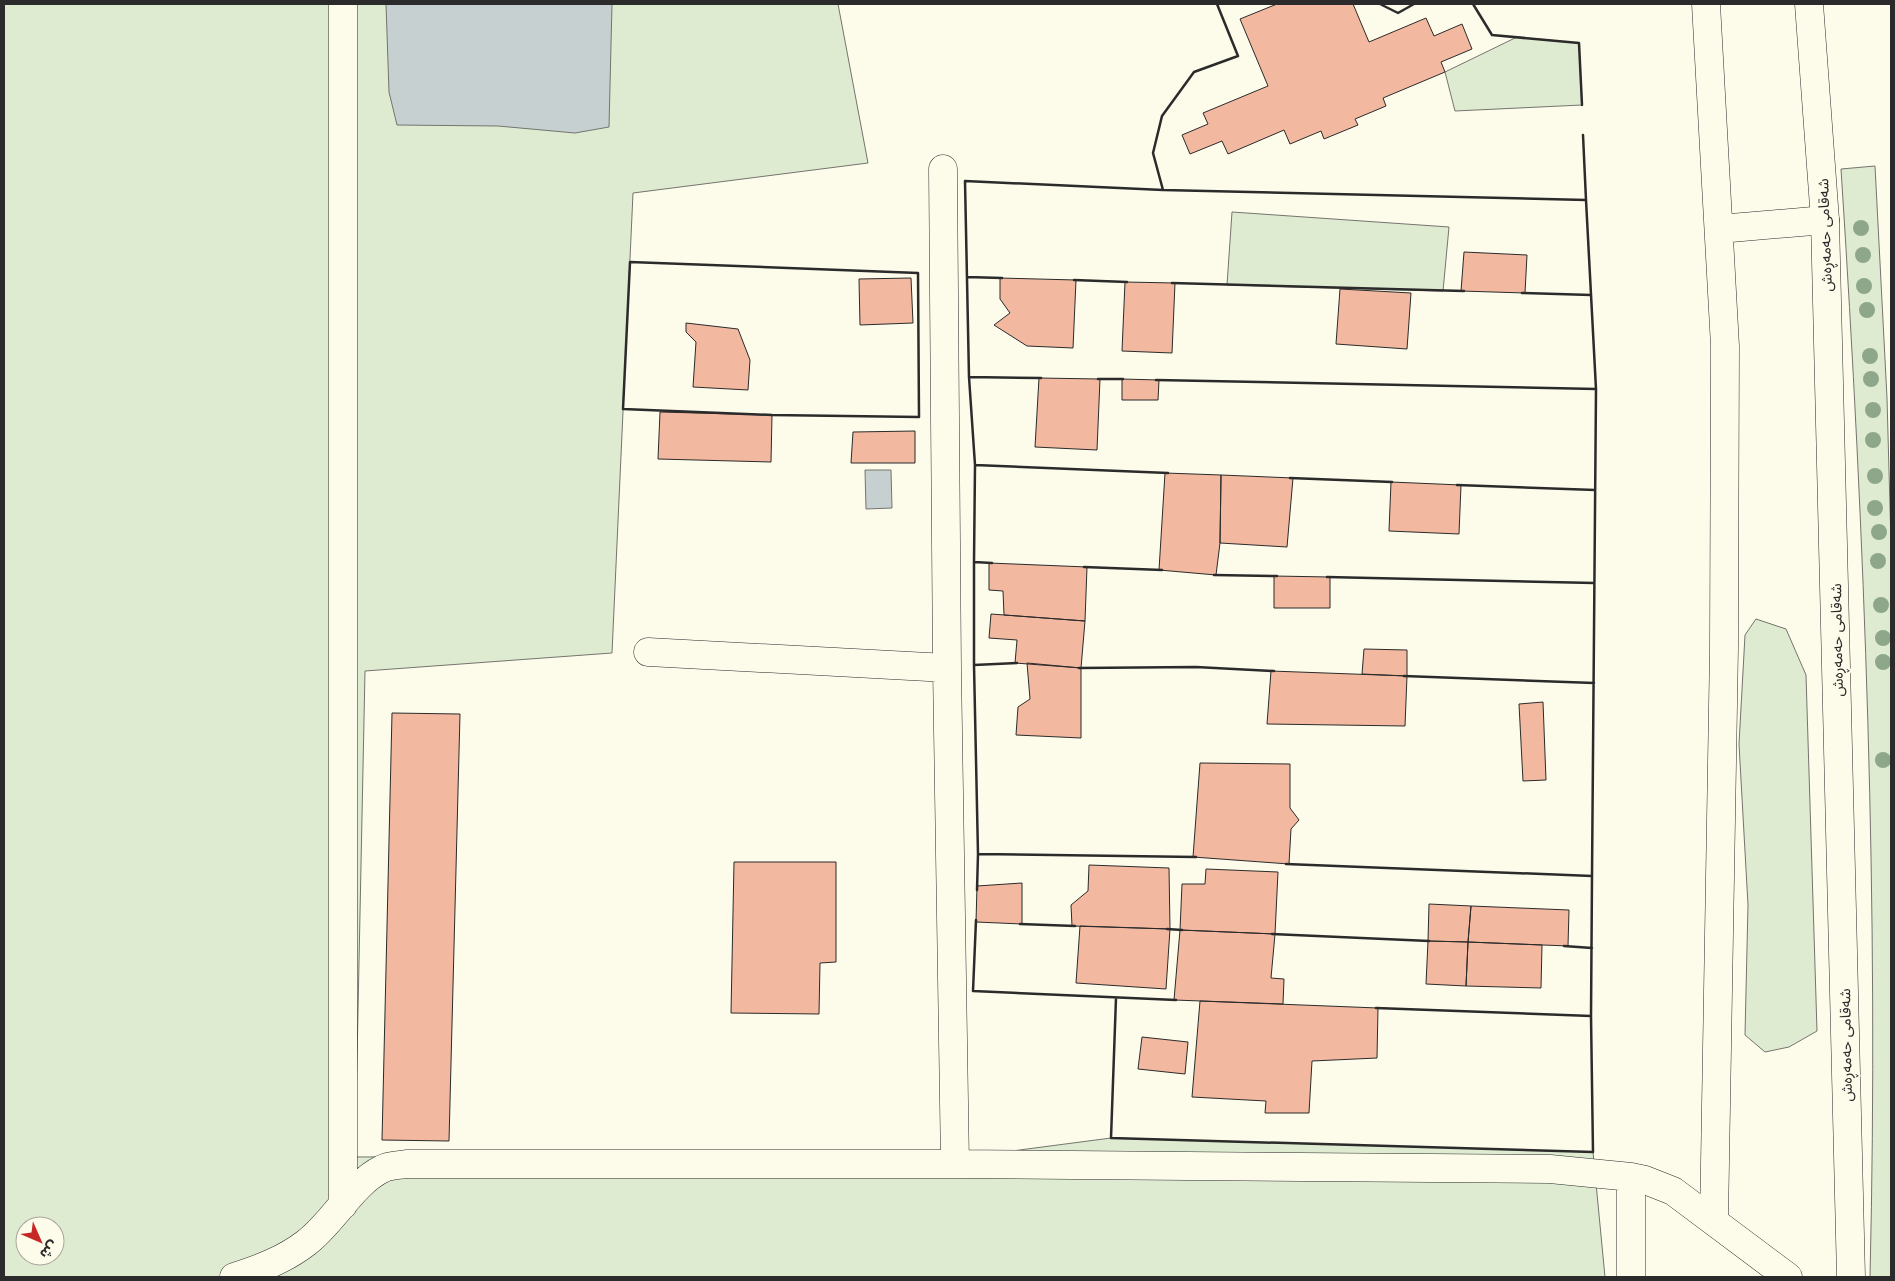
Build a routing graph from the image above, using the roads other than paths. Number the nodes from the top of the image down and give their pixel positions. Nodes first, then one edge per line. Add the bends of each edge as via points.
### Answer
1 (343, 4) edge
2 (1706, 4) edge
3 (1809, 4) edge
4 (943, 168) dead end
5 (1825, 220) junction
6 (1719, 229) junction
7 (648, 652) dead end
8 (947, 668) junction
9 (955, 1164) junction
10 (1631, 1177) junction
11 (343, 1205) junction
12 (1714, 1220) junction
13 (1755, 1265) edge
14 (234, 1277) edge
15 (1631, 1277) edge
16 (1788, 1277) edge
17 (1851, 1277) edge

1 - 11 main road
2 - 6 main road
3 - 5 main road, شەقامی حەمەڕەش
4 - 8 main road
5 - 6 main road
5 - 17 main road, شەقامی حەمەڕەش
6 - 12 main road via 1725,346 1724,648
7 - 8 main road
8 - 9 main road
9 - 10 main road via 1550,1169
9 - 11 main road via 408,1164 383,1168 362,1183
10 - 12 main road via 1673,1191
10 - 15 main road
11 - 14 main road via 306,1243 269,1266
12 - 13 main road
13 - 16 main road

